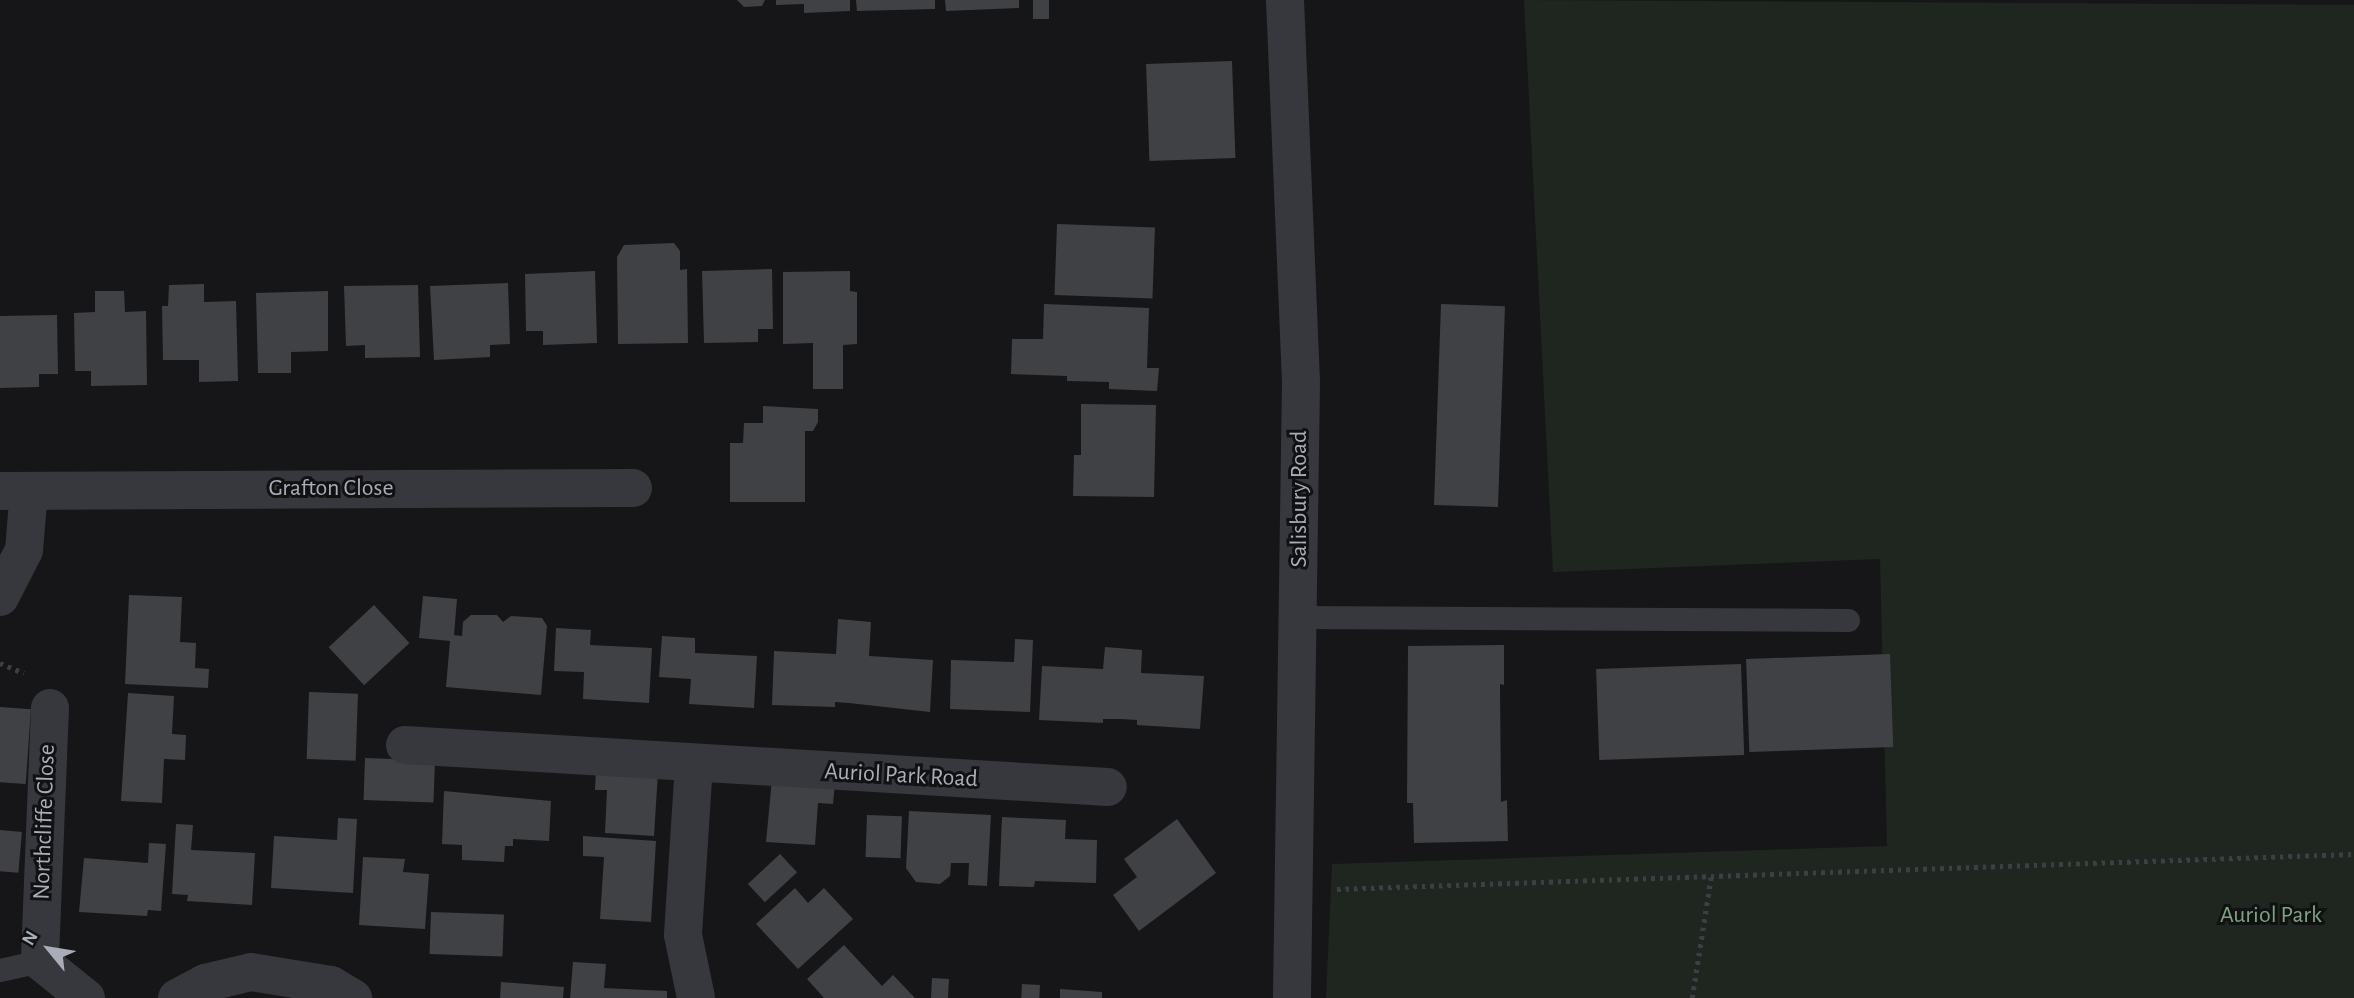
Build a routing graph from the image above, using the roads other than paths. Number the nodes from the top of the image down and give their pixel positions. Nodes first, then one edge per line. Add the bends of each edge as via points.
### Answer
1 (1285, 0) edge
2 (633, 488) dead end
3 (15, 491) edge
4 (0, 597) edge
5 (1300, 617) junction
6 (1847, 620) dead end
7 (50, 708) dead end
8 (405, 746) dead end
9 (694, 764) junction
10 (1108, 787) dead end
11 (40, 961) junction
12 (0, 970) edge
13 (86, 998) edge
14 (177, 998) edge
15 (353, 998) edge
16 (696, 998) edge
17 (1293, 998) edge

1 - 5 street, Salisbury Road via 1301,382
2 - 3 street, Grafton Close
3 - 4 street, Grafton Close via 24,550
5 - 6 lane
5 - 17 street, Salisbury Road
7 - 11 street, Northcliffe Close
8 - 9 street, Auriol Park Road
9 - 10 street, Auriol Park Road
9 - 16 street via 683,935
11 - 12 lane
11 - 13 street
14 - 15 street via 205,984 251,972 331,985

